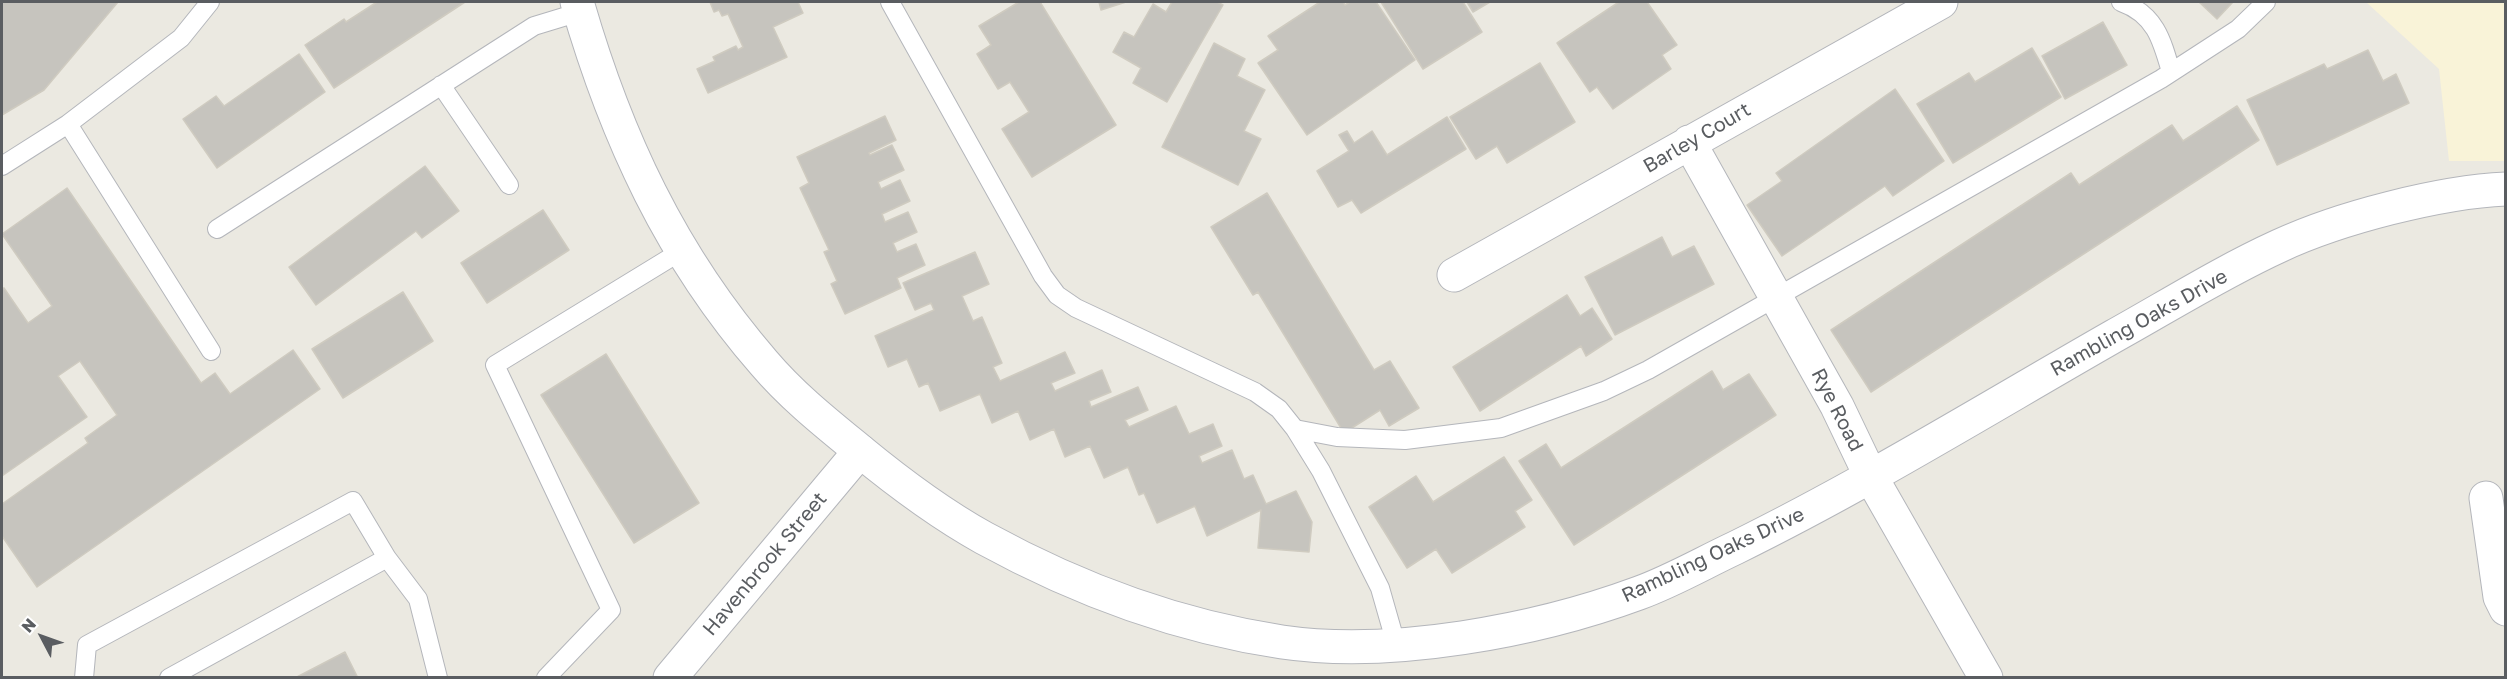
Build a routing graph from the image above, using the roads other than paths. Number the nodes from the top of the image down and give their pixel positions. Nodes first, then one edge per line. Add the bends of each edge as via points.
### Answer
1 (210, 2) edge
2 (890, 2) edge
3 (1941, 2) edge
4 (2121, 2) edge
5 (2266, 2) edge
6 (578, 7) edge
7 (2171, 72) junction
8 (441, 85) junction
9 (68, 124) junction
10 (1689, 142) junction
11 (2, 166) edge
12 (509, 185) dead end
13 (2505, 189) edge
14 (217, 229) dead end
15 (683, 250) junction
16 (1454, 275) dead end
17 (1776, 297) junction
18 (211, 351) dead end
19 (1295, 429) junction
20 (860, 451) junction
21 (1871, 477) junction
22 (2486, 498) dead end
23 (387, 558) junction
24 (2505, 609) edge
25 (1396, 644) junction
26 (84, 678) edge
27 (169, 678) edge
28 (438, 678) edge
29 (546, 678) edge
30 (670, 678) edge
31 (1986, 678) edge

1 - 9 lane via 181,38
2 - 19 lane via 1057,295 1076,308 1255,392 1279,410
3 - 10 street, Barley Court
4 - 7 lane via 2149,17 2162,37
5 - 7 lane via 2238,29
6 - 8 lane via 534,26
6 - 15 street, Rambling Oaks Drive via 635,166
7 - 17 lane
8 - 12 lane
8 - 14 lane
9 - 11 lane
9 - 18 lane
10 - 16 street, Barley Court
10 - 17 street, Rye Road
13 - 21 street, Rambling Oaks Drive via 2440,197 2354,219 2282,244
15 - 20 street, Rambling Oaks Drive via 766,366
15 - 29 lane via 495,365 611,610
17 - 19 lane via 1622,382 1501,428 1405,440 1337,437
17 - 21 street, Rye Road via 1837,406
19 - 25 lane via 1321,471 1380,588
20 - 25 street, Rambling Oaks Drive via 933,508 966,528 1073,584 1142,610 1283,642
20 - 30 street, Havenbrook Street
21 - 25 street, Rambling Oaks Drive via 1644,591 1556,620 1479,635
21 - 31 street, Rye Road
22 - 24 street
23 - 26 lane via 353,501 87,645
23 - 27 lane
23 - 28 lane via 418,599

